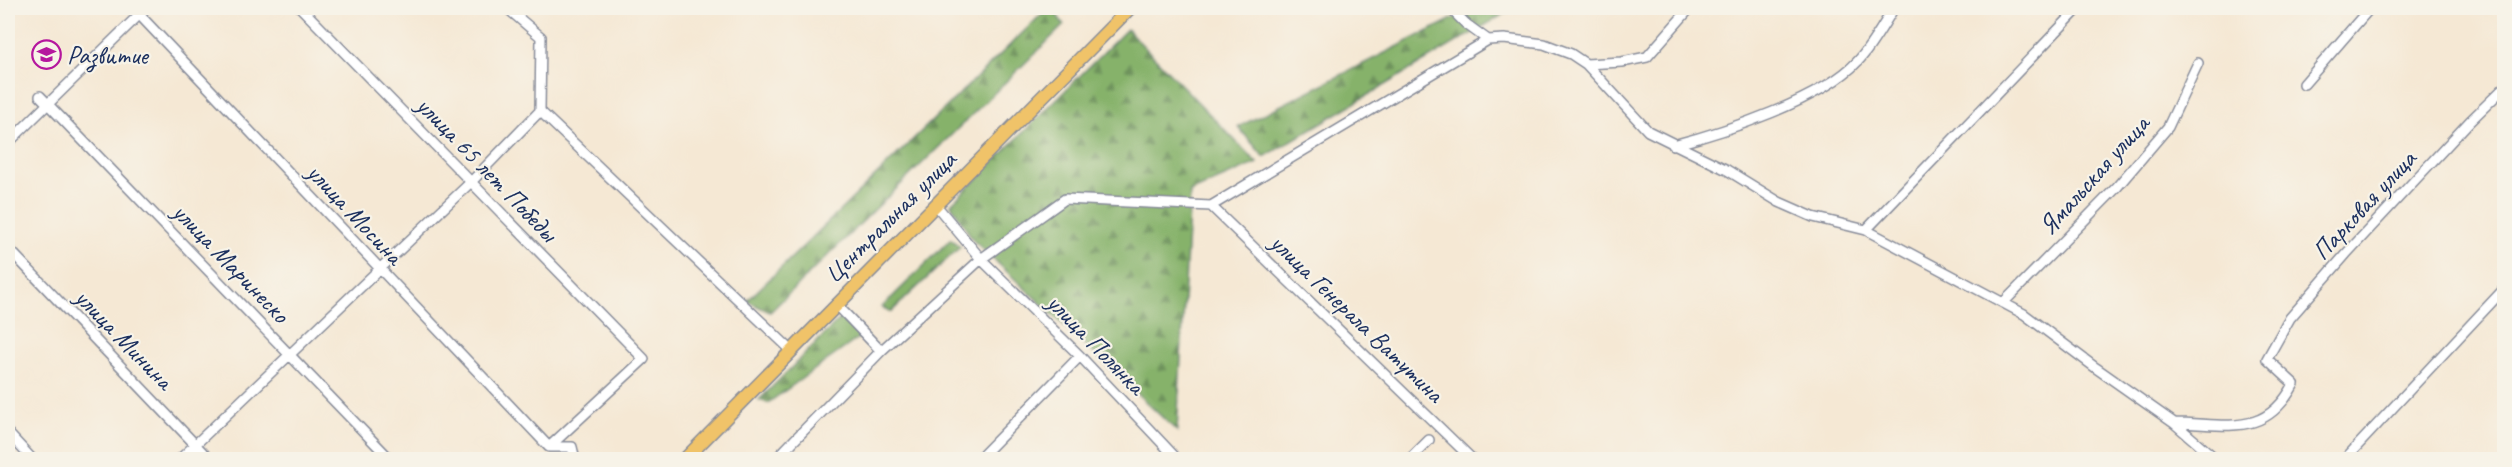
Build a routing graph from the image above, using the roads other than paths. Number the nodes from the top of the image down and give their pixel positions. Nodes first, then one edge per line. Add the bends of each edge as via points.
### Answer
1 (301, 8) edge
2 (507, 8) edge
3 (1130, 8) edge
4 (1450, 8) edge
5 (1690, 8) edge
6 (1894, 8) edge
7 (2079, 8) edge
8 (2370, 8) edge
9 (2499, 8) edge
10 (139, 10) edge
11 (2505, 11) edge
12 (1488, 40) junction
13 (2198, 63) dead end
14 (1586, 64) junction
15 (2304, 84) dead end
16 (2505, 88) edge
17 (43, 100) junction
18 (540, 111) junction
19 (8, 143) edge
20 (1673, 145) junction
21 (471, 182) junction
22 (935, 204) junction
23 (1211, 206) junction
24 (1866, 230) junction
25 (8, 248) edge
26 (981, 259) junction
27 (378, 269) junction
28 (2505, 288) edge
29 (2003, 303) junction
30 (836, 304) junction
31 (791, 350) junction
32 (881, 351) junction
33 (290, 353) junction
34 (1080, 356) junction
35 (2174, 423) junction
36 (8, 433) edge
37 (1429, 440) dead end
38 (195, 444) junction
39 (549, 447) junction
40 (2204, 449) junction
41 (33, 459) edge
42 (179, 459) edge
43 (210, 459) edge
44 (391, 459) edge
45 (575, 459) edge
46 (684, 459) edge
47 (775, 459) edge
48 (978, 459) edge
49 (1178, 459) edge
50 (1410, 459) edge
51 (1473, 459) edge
52 (2209, 459) edge
53 (2217, 459) edge
54 (2344, 459) edge

1 - 21 street, улица 65 лет Победы
2 - 18 street via 541,37
3 - 22 main road, Центральная улица
4 - 12 street
5 - 14 street via 1647,57
6 - 20 street via 1858,61 1837,79 1717,133
7 - 24 street
8 - 15 street
9 - 11 street
10 - 17 street
10 - 27 street, улица Мосина
12 - 14 street via 1544,44
12 - 23 street
13 - 29 street, Ямальская улица via 2168,127 2117,187
14 - 20 street via 1641,124
16 - 35 street, Парковая улица via 2470,121 2290,318 2266,359 2294,384 2283,403 2258,421 2236,426
17 - 19 street
17 - 33 street, улица Маринеско
18 - 21 street
18 - 31 street
20 - 24 street via 1813,217
21 - 27 street
21 - 39 street, улица 65 лет Победы via 644,358
22 - 26 street, улица Полянка
22 - 30 main road, Центральная улица
23 - 26 street via 1065,199
23 - 51 street, улица Генерала Ватутина
24 - 29 street
25 - 38 street, улица Минина
26 - 32 street
26 - 34 street, улица Полянка
27 - 33 street
27 - 39 street, улица Мосина
28 - 54 street
29 - 35 street via 2024,314
30 - 31 main road, Центральная улица
30 - 32 street
31 - 46 main road, Центральная улица
32 - 47 street
33 - 38 street
33 - 44 street, улица Маринеско
34 - 48 street
34 - 49 street, улица Полянка
35 - 40 street
36 - 41 street
37 - 50 street
38 - 42 street
38 - 43 street, улица Минина
39 - 45 street via 572,447
40 - 52 street
40 - 53 street

